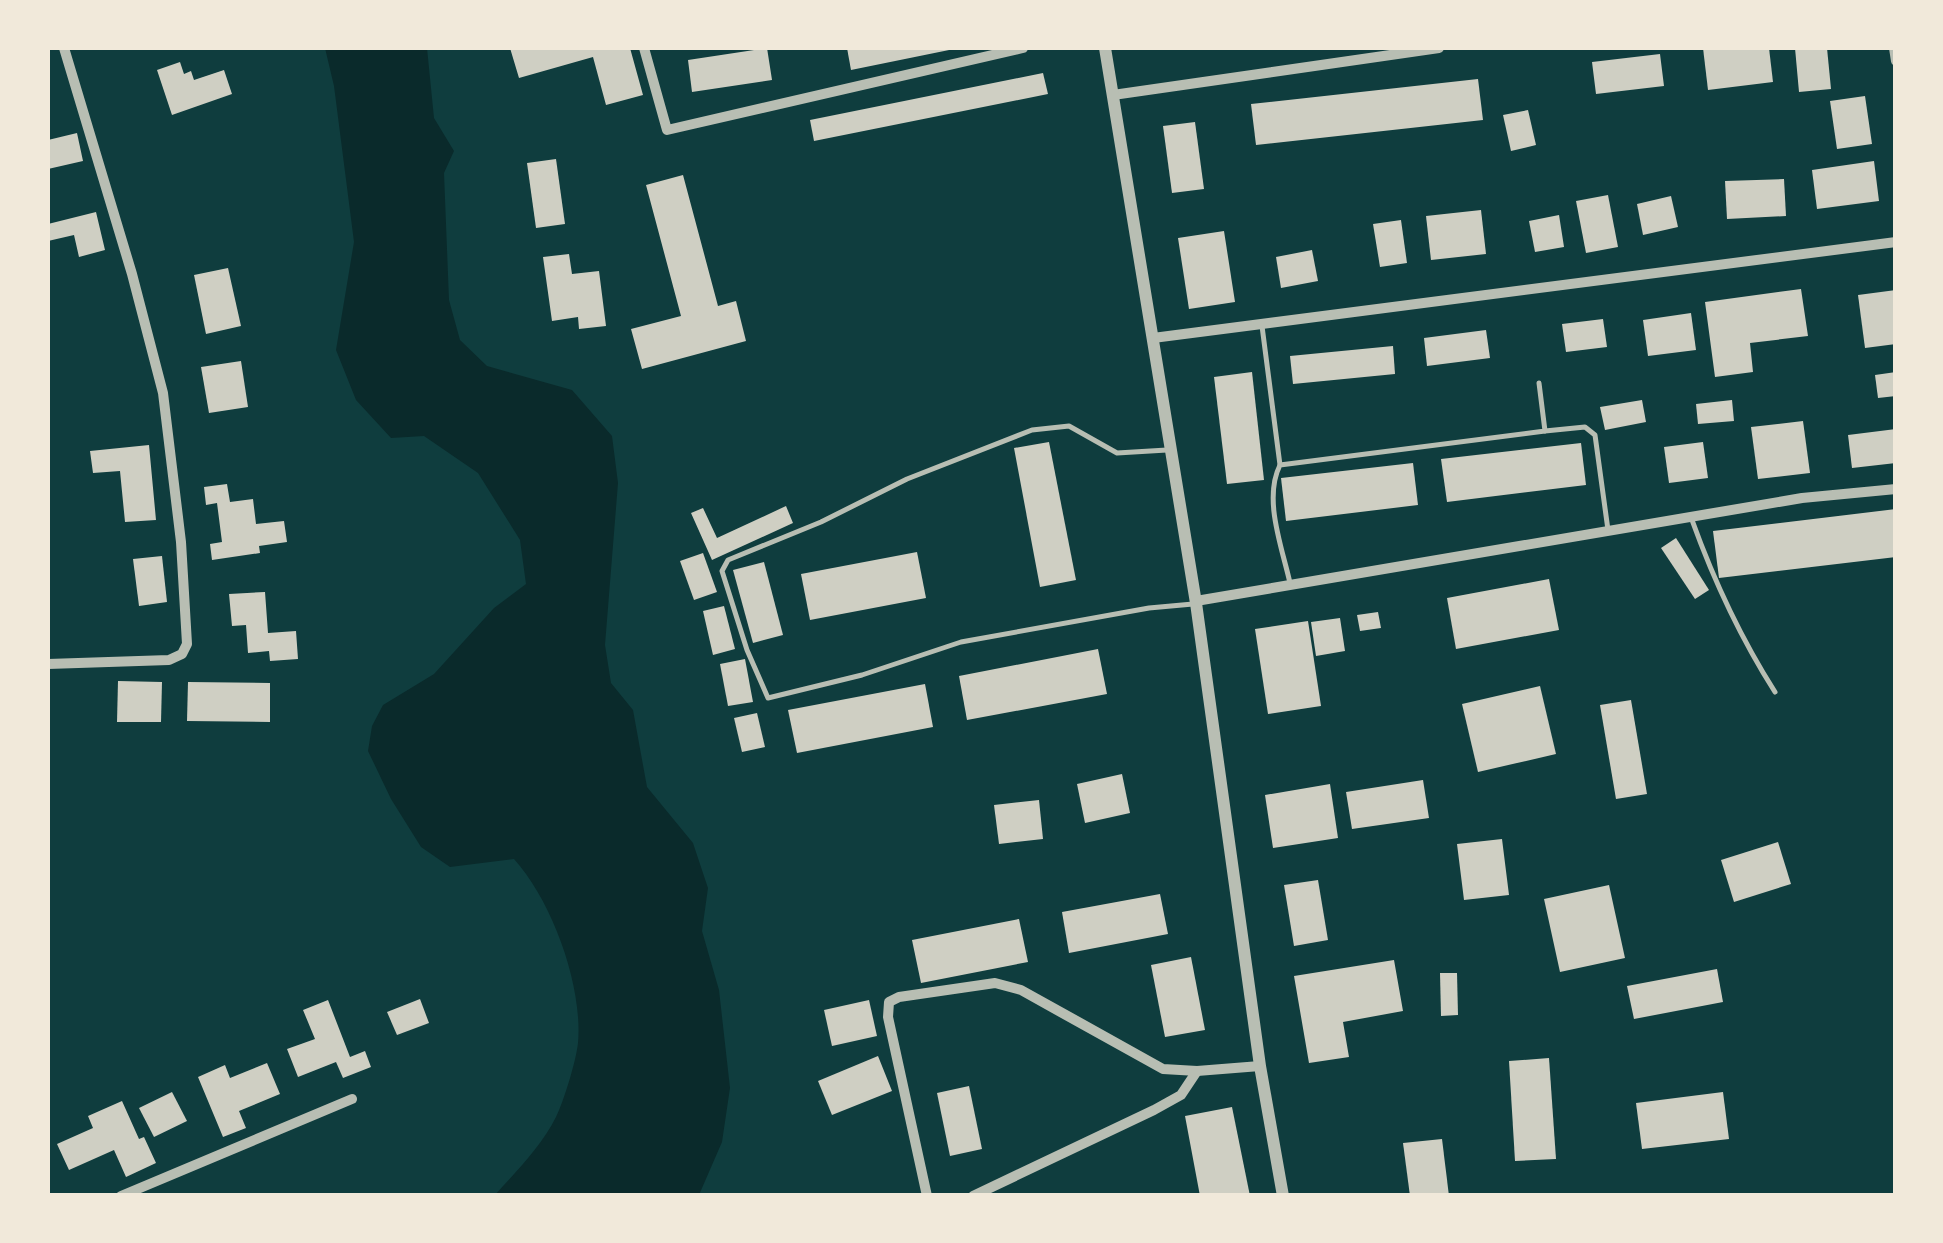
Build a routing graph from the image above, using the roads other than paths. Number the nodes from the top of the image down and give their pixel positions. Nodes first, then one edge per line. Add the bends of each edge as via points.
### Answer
1 (64, 48) edge
2 (644, 48) edge
3 (1023, 48) edge
4 (1105, 48) edge
5 (1439, 48) edge
6 (1894, 48) edge
7 (1896, 61) edge
8 (1113, 95) junction
9 (1896, 242) edge
10 (1261, 323) junction
11 (1152, 338) junction
12 (1539, 383) dead end
13 (1545, 431) junction
14 (1171, 450) junction
15 (1280, 466) junction
16 (1896, 489) edge
17 (1691, 517) junction
18 (1608, 530) junction
19 (1290, 584) junction
20 (1196, 602) junction
21 (48, 664) edge
22 (1775, 692) dead end
23 (1260, 1066) junction
24 (1197, 1071) junction
25 (352, 1100) dead end
26 (121, 1196) edge
27 (927, 1196) edge
28 (972, 1196) edge
29 (1283, 1196) edge

1 - 21 street via 163,393 187,644 170,660
2 - 3 street via 667,130
4 - 8 street
5 - 8 street
6 - 7 street
8 - 11 street
9 - 10 street
10 - 11 street
10 - 15 lane
11 - 14 street
12 - 13 lane
13 - 15 lane
13 - 18 lane via 1585,426 1595,434
14 - 20 street
14 - 20 lane via 1117,453 1069,426 1032,430 728,560 722,571 768,698 960,642
15 - 19 lane via 1272,495
16 - 17 street
17 - 18 street
17 - 22 lane via 1746,646
18 - 19 street
19 - 20 street
20 - 23 street
23 - 24 street
23 - 29 street
24 - 27 street via 1163,1069 1021,990 995,984 899,996 889,1002 888,1017
24 - 28 street via 1181,1094 1154,1110
25 - 26 street

